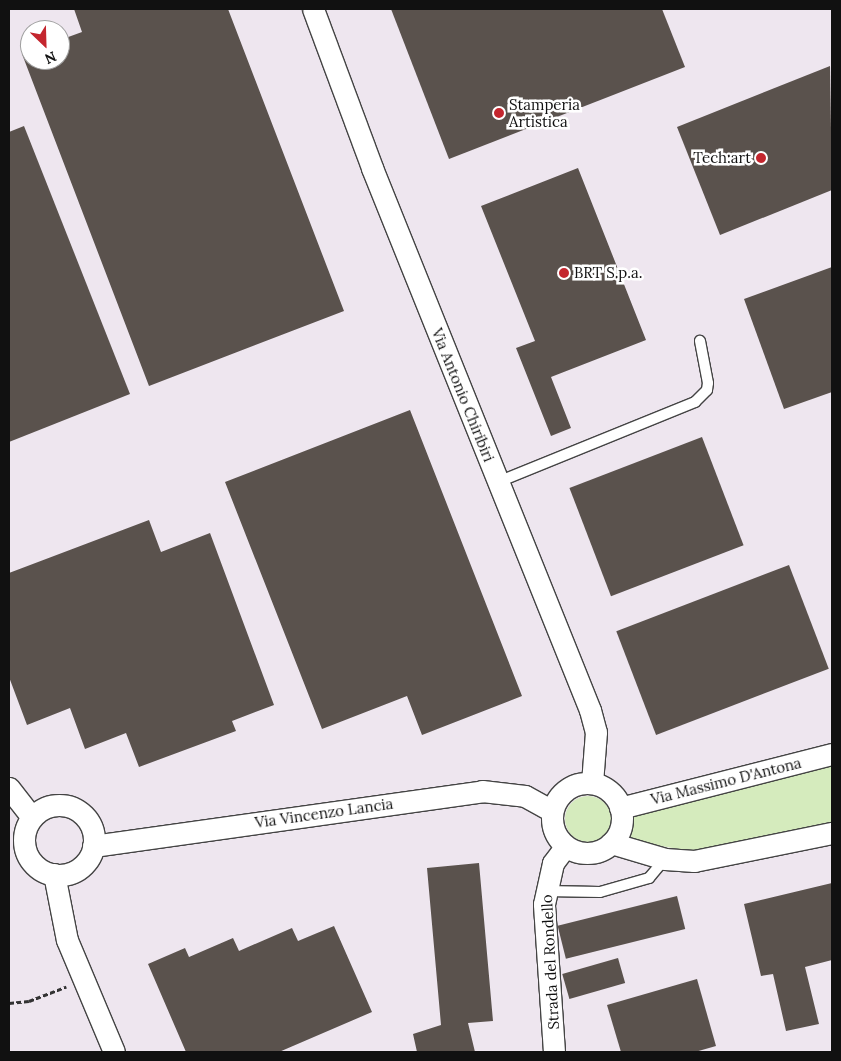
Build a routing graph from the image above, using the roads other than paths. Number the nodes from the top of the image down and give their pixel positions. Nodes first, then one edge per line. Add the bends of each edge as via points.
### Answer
1 (312, 9) edge
2 (700, 341) dead end
3 (498, 482) junction
4 (832, 754) edge
5 (592, 783) junction
6 (9, 788) edge
7 (620, 808) junction
8 (552, 811) junction
9 (32, 818) junction
10 (832, 833) edge
11 (611, 843) junction
12 (93, 846) junction
13 (566, 846) junction
14 (665, 860) junction
15 (54, 874) junction
16 (545, 892) junction
17 (114, 1052) edge
18 (554, 1052) edge

1 - 3 street, Via Antonio Chiribiri
2 - 3 lane via 708,383 695,402
3 - 5 street, Via Antonio Chiribiri via 590,710 596,732
4 - 7 street, Via Massimo D'Antona
5 - 7 street via 610,792
5 - 8 street via 567,789
6 - 9 street
7 - 11 street via 620,826
8 - 12 street, Via Vincenzo Lancia via 524,796 482,791
8 - 13 street via 554,830
9 - 12 street via 51,806 74,808 90,824
9 - 15 street via 24,837 28,857 44,872
10 - 14 street via 729,856 694,861
11 - 13 street via 594,852
11 - 14 street
12 - 15 street via 90,856 75,871
13 - 16 street, Strada del Rondello via 553,863
14 - 16 lane via 649,878 600,892
15 - 17 street via 67,940
16 - 18 street, Strada del Rondello

